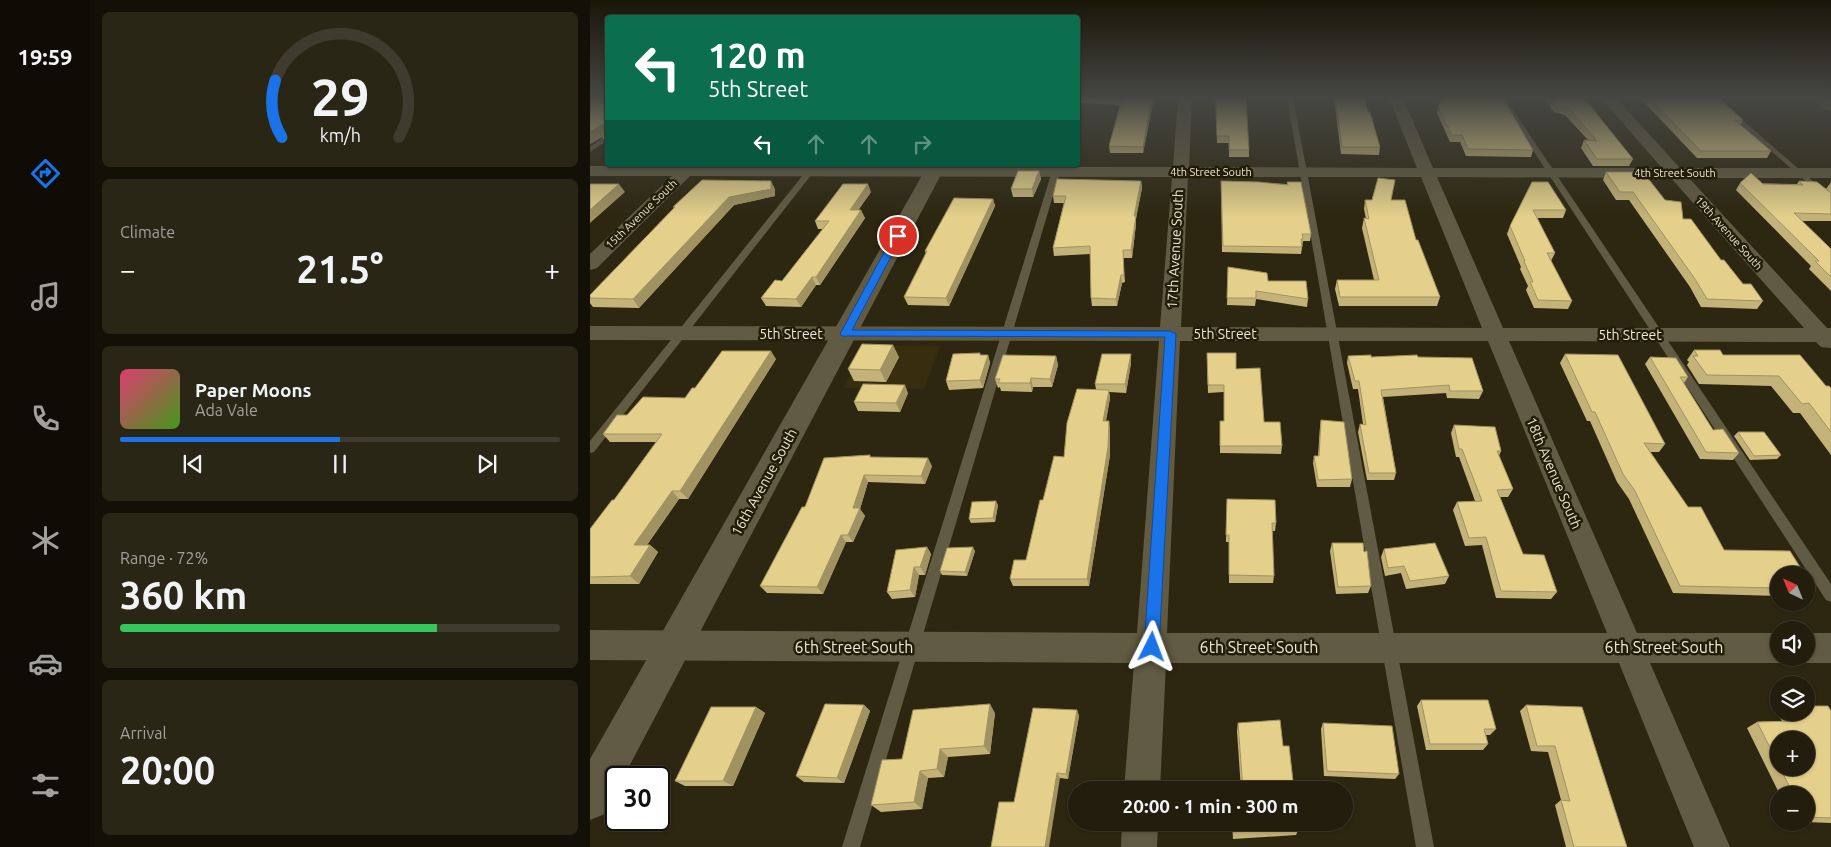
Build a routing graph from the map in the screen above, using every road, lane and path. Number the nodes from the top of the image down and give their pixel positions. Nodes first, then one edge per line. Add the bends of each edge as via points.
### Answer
1 (605, 138) edge
2 (1182, 138) edge
3 (1298, 138) edge
4 (1413, 138) edge
5 (1528, 138) edge
6 (1643, 138) edge
7 (1758, 138) edge
8 (590, 150) edge
9 (689, 168) edge
10 (813, 168) edge
11 (935, 168) edge
12 (1057, 168) edge
13 (590, 171) edge
14 (1180, 172) junction
15 (1305, 172) junction
16 (1428, 172) junction
17 (1550, 172) junction
18 (1674, 173) junction
19 (1799, 173) junction
20 (1831, 173) edge
21 (1831, 201) edge
22 (590, 264) edge
23 (590, 333) edge
24 (682, 334) junction
25 (845, 334) junction
26 (1006, 334) junction
27 (1170, 334) junction
28 (1333, 334) junction
29 (1496, 335) junction
30 (1659, 335) junction
31 (1828, 338) edge
32 (590, 448) edge
33 (1831, 596) edge
34 (590, 645) edge
35 (675, 646) junction
36 (1152, 647) junction
37 (1628, 647) junction
38 (912, 648) junction
39 (1390, 648) junction
40 (1770, 648) edge
41 (1815, 648) edge
42 (1831, 648) edge
43 (1143, 781) edge
44 (590, 799) edge
45 (1140, 831) edge
46 (851, 847) edge
47 (1139, 847) edge
48 (1425, 847) edge
49 (1712, 847) edge

1 - 8 lane
2 - 14 street, 17th Avenue South
3 - 15 lane
4 - 16 street, 18th Avenue South
5 - 17 lane
6 - 18 street, 19th Avenue South
7 - 19 lane
9 - 10 street, 4th Street South
9 - 13 street, 4th Street South
9 - 22 street, 15th Avenue South
10 - 11 street, 4th Street South
10 - 24 lane
11 - 12 street, 4th Street South
11 - 25 street, 16th Avenue South
12 - 14 street, 4th Street South
12 - 26 lane
14 - 15 street, 4th Street South
14 - 27 street, 17th Avenue South
15 - 16 street, 4th Street South
15 - 28 lane
16 - 17 street, 4th Street South
16 - 29 street, 18th Avenue South
17 - 18 street, 4th Street South
17 - 30 lane
18 - 19 street, 4th Street South
18 - 31 street, 19th Avenue South
19 - 20 street, 4th Street South
19 - 21 lane
23 - 24 street, 5th Street
24 - 25 street, 5th Street
24 - 32 lane
25 - 26 street, 5th Street
25 - 35 street, 16th Avenue South
26 - 27 street, 5th Street
26 - 38 lane
27 - 28 street, 5th Street
27 - 36 street, 17th Avenue South
28 - 29 street, 5th Street
28 - 39 lane
29 - 30 street, 5th Street
29 - 37 street, 18th Avenue South
30 - 31 street, 5th Street
30 - 33 lane
34 - 35 street, 6th Street South
35 - 38 street, 6th Street South
35 - 44 street, 16th Avenue South
36 - 38 street, 6th Street South
36 - 39 street, 6th Street South
36 - 43 street, 17th Avenue South
37 - 39 street, 6th Street South
37 - 40 street, 6th Street South
37 - 49 street, 18th Avenue South
38 - 46 lane
39 - 48 lane
41 - 42 street
45 - 47 street

